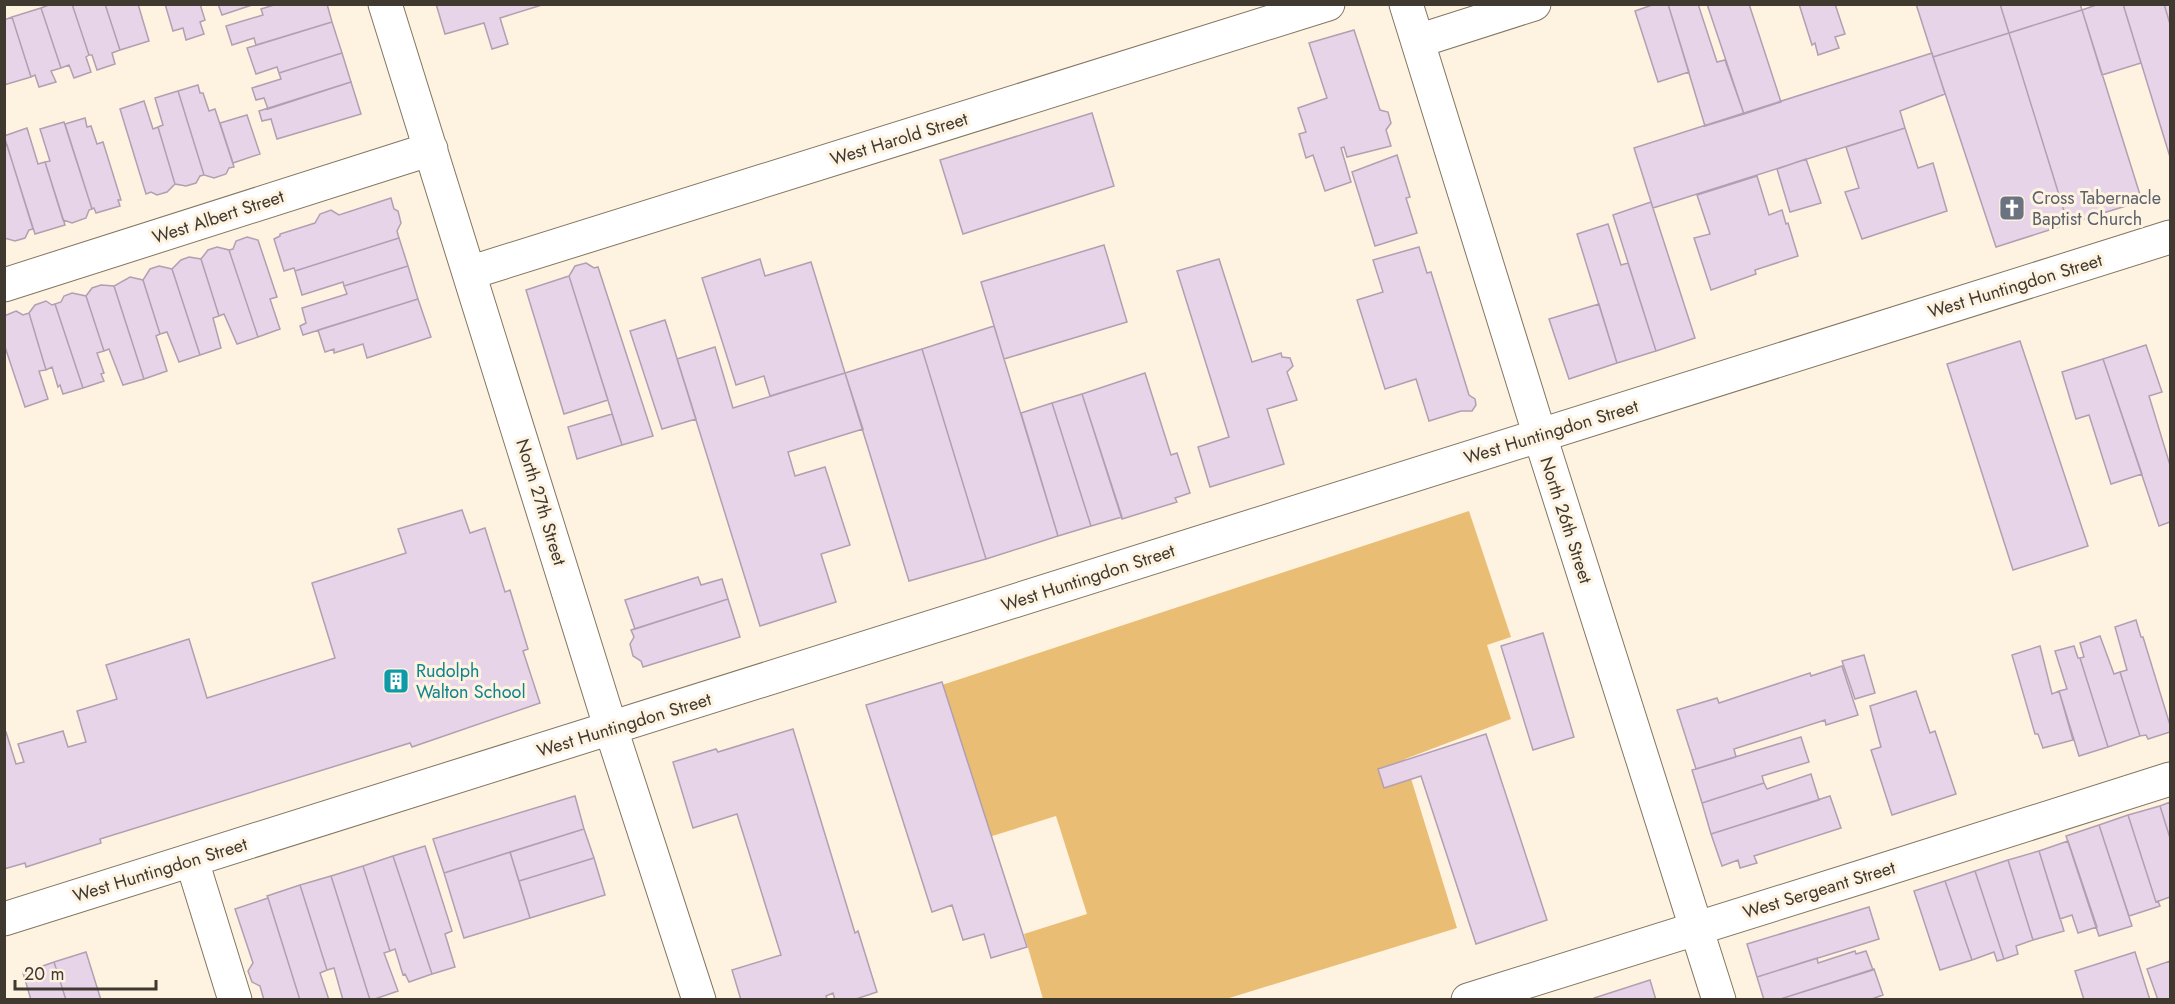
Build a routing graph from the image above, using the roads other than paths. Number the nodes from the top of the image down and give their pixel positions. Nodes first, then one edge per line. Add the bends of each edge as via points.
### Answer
1 (385, 4) edge
2 (1328, 4) edge
3 (1406, 4) edge
4 (1534, 4) edge
5 (1418, 41) junction
6 (431, 149) junction
7 (2170, 237) edge
8 (470, 273) junction
9 (4, 285) edge
10 (1540, 436) junction
11 (611, 729) junction
12 (2170, 779) edge
13 (192, 861) junction
14 (4, 919) edge
15 (1697, 929) junction
16 (235, 999) edge
17 (699, 999) edge
18 (1468, 999) edge
19 (1719, 999) edge

1 - 6 street, North 27th Street
2 - 8 street, West Harold Street
3 - 5 street, North 26th Street
4 - 5 street
5 - 10 street, North 26th Street
6 - 8 street, North 27th Street
6 - 9 street, West Albert Street
7 - 10 street, West Huntingdon Street
8 - 11 street, North 27th Street
10 - 11 street, West Huntingdon Street
10 - 15 street, North 26th Street
11 - 13 street, West Huntingdon Street
11 - 17 street, North 27th Street
12 - 15 street, West Sergeant Street
13 - 14 street, West Huntingdon Street
13 - 16 street
15 - 18 street, West Sergeant Street
15 - 19 street, North 26th Street

